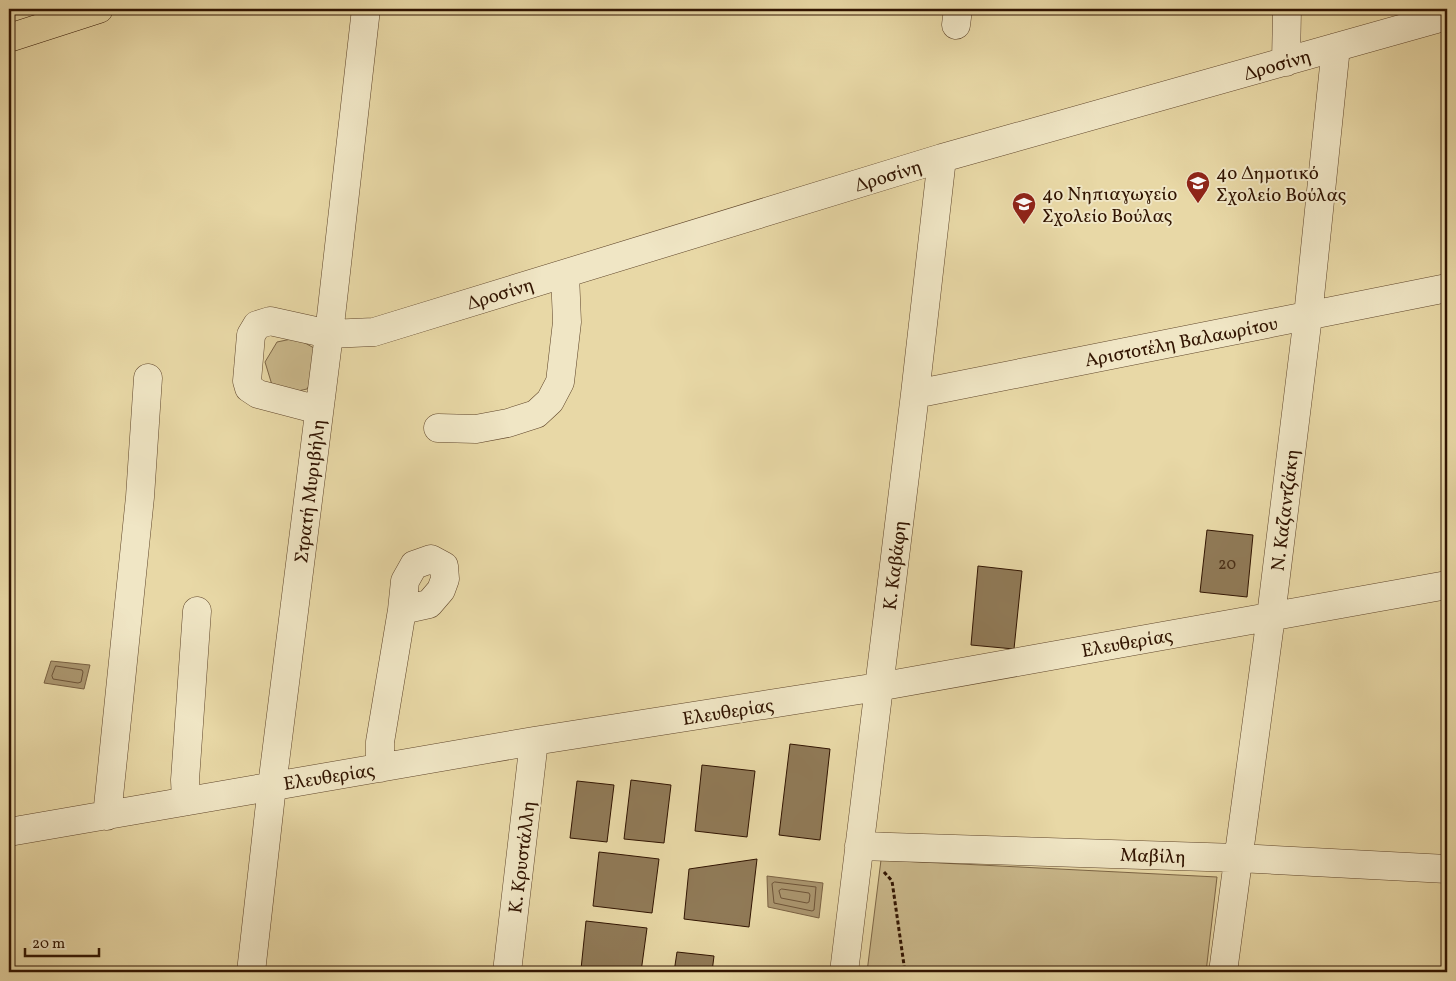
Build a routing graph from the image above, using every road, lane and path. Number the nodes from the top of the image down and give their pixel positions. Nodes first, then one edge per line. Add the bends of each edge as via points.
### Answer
1 (99, 9) edge
2 (366, 9) edge
3 (1287, 9) edge
4 (1447, 16) edge
5 (9, 38) edge
6 (1336, 47) junction
7 (1286, 62) junction
8 (942, 158) junction
9 (565, 274) junction
10 (1447, 288) edge
11 (1308, 316) junction
12 (329, 334) junction
13 (148, 378) dead end
14 (916, 394) junction
15 (319, 410) junction
16 (438, 428) dead end
17 (1447, 585) edge
18 (402, 610) dead end
19 (197, 611) dead end
20 (1271, 616) junction
21 (878, 687) junction
22 (534, 741) junction
23 (380, 768) junction
24 (272, 786) junction
25 (186, 801) junction
26 (107, 816) junction
27 (9, 832) edge
28 (859, 846) junction
29 (1238, 858) junction
30 (1447, 869) edge
31 (251, 972) edge
32 (507, 972) edge
33 (844, 972) edge
34 (905, 972) edge
35 (1223, 972) edge

1 - 5 highway
2 - 12 street, Στρατή Μυριβήλη
3 - 7 street
4 - 6 street, Δροσίνη
6 - 7 street, Δροσίνη
6 - 11 street, Ν. Καζαντζάκη
7 - 8 street, Δροσίνη
8 - 9 street, Δροσίνη
8 - 14 street, Κ. Καβάφη
9 - 12 street, Δροσίνη via 374,332
9 - 16 street via 567,322 560,382 550,401 536,414 508,423 476,429
10 - 11 street, Αριστοτέλη Βαλαωρίτου
11 - 14 street, Αριστοτέλη Βαλαωρίτου
11 - 20 street, Ν. Καζαντζάκη
12 - 15 street, Στρατή Μυριβήλη
12 - 15 street, Δροσίνη via 270,321 258,325 251,335 249,388 258,394
13 - 26 street via 140,498
14 - 21 street, Κ. Καβάφη
15 - 24 street, Στρατή Μυριβήλη
17 - 20 street, Ελευθερίας
18 - 23 street via 380,742
19 - 25 street
20 - 21 street, Ελευθερίας
20 - 29 street, Ν. Καζαντζάκη
21 - 22 street, Ελευθερίας
21 - 28 street, Κ. Καβάφη
22 - 23 street, Ελευθερίας
22 - 32 street, Κ. Κρυστάλλη
23 - 24 street, Ελευθερίας
24 - 25 street, Ελευθερίας
24 - 31 street, Στρατή Μυριβήλη
25 - 26 street, Ελευθερίας
26 - 27 street, Ελευθερίας
28 - 29 street, Μαβίλη
28 - 33 street, Κ. Καβάφη
28 - 34 path via 892,881
29 - 30 street, Μαβίλη
29 - 35 street, Ν. Καζαντζάκη

